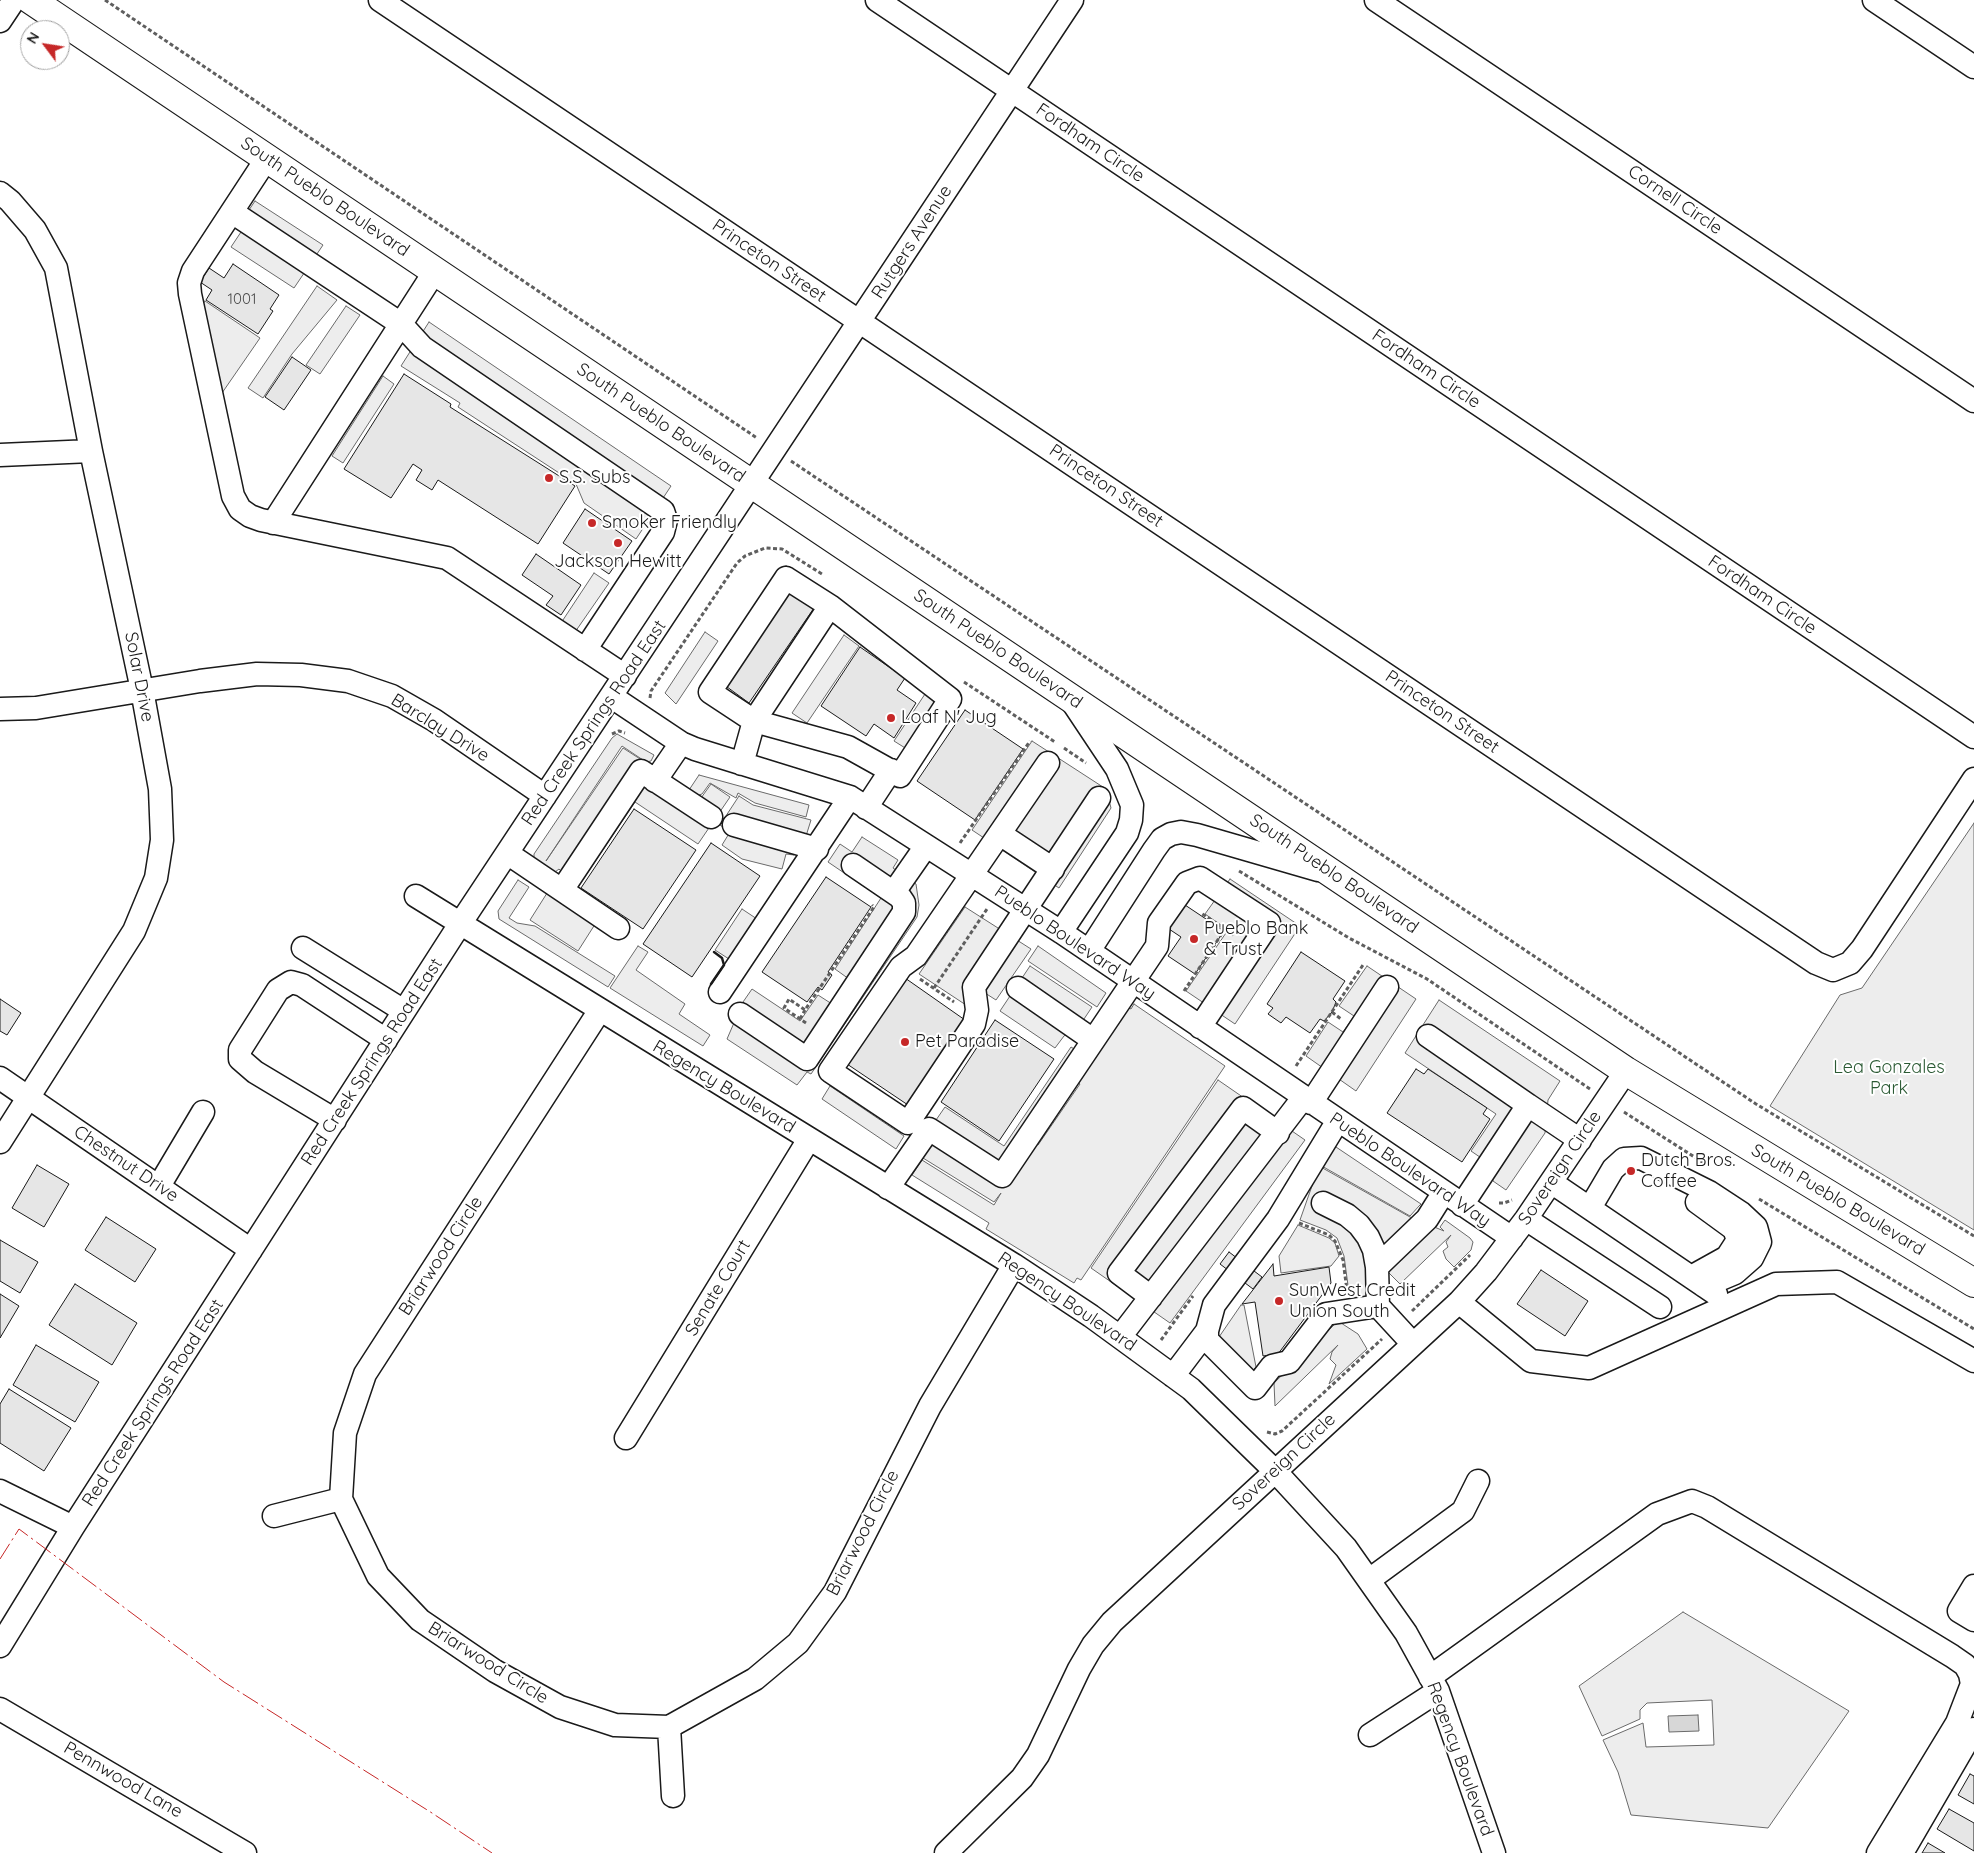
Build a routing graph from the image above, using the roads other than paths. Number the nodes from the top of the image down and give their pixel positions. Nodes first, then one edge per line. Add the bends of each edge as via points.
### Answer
1 (14, 0) edge
2 (31, 0) edge
3 (380, 0) edge
4 (877, 0) edge
5 (1072, 0) edge
6 (1376, 0) edge
7 (1874, 0) edge
8 (0, 21) edge
9 (1974, 67) edge
10 (1012, 90) junction
11 (268, 158) junction
12 (0, 193) edge
13 (232, 212) junction
14 (435, 271) junction
15 (859, 321) junction
16 (401, 324) junction
17 (1974, 401) edge
18 (91, 451) junction
19 (0, 455) edge
20 (753, 484) junction
21 (273, 522) junction
22 (830, 606) junction
23 (585, 650) junction
24 (625, 676) junction
25 (142, 690) junction
26 (1069, 696) junction
27 (612, 697) junction
28 (0, 709) edge
29 (754, 721) junction
30 (1974, 737) edge
31 (681, 743) junction
32 (1048, 763) dead end
33 (742, 764) junction
34 (891, 770) junction
35 (1974, 779) edge
36 (655, 780) junction
37 (545, 796) junction
38 (1099, 798) dead end
39 (858, 803) junction
40 (711, 817) dead end
41 (734, 825) dead end
42 (1000, 834) junction
43 (926, 846) junction
44 (817, 849) junction
45 (507, 853) junction
46 (852, 865) dead end
47 (977, 867) junction
48 (1052, 869) junction
49 (1334, 874) junction
50 (562, 890) junction
51 (894, 892) junction
52 (416, 896) dead end
53 (1026, 910) junction
54 (460, 924) junction
55 (618, 928) dead end
56 (1061, 932) junction
57 (302, 948) dead end
58 (1089, 951) junction
59 (1133, 981) junction
60 (1387, 987) dead end
61 (1018, 988) dead end
62 (720, 992) dead end
63 (600, 1010) junction
64 (404, 1011) junction
65 (740, 1014) dead end
66 (1200, 1027) junction
67 (1428, 1036) dead end
68 (386, 1040) junction
69 (1093, 1040) junction
70 (1626, 1071) junction
71 (0, 1078) edge
72 (28, 1097) junction
73 (1307, 1101) junction
74 (1528, 1105) junction
75 (203, 1112) dead end
76 (335, 1120) junction
77 (1338, 1122) junction
78 (1278, 1133) junction
79 (809, 1139) junction
80 (1580, 1140) junction
81 (0, 1142) edge
82 (1551, 1182) junction
83 (159, 1186) junction
84 (888, 1188) junction
85 (1453, 1198) junction
86 (1323, 1203) dead end
87 (1590, 1208) junction
88 (1526, 1219) junction
89 (1512, 1238) junction
90 (251, 1250) junction
91 (1014, 1265) junction
92 (1377, 1267) junction
93 (1697, 1281) junction
94 (1974, 1282) edge
95 (1151, 1297) junction
96 (1459, 1302) junction
97 (1729, 1303) junction
98 (1378, 1306) junction
99 (1660, 1307) dead end
100 (1127, 1328) junction
101 (1207, 1331) junction
102 (1413, 1344) junction
103 (1974, 1361) edge
104 (1180, 1368) junction
105 (626, 1438) dead end
106 (1275, 1471) junction
107 (1478, 1481) dead end
108 (0, 1491) edge
109 (341, 1499) junction
110 (274, 1516) dead end
111 (73, 1527) junction
112 (1369, 1580) junction
113 (1974, 1586) edge
114 (1974, 1620) edge
115 (0, 1646) edge
116 (1434, 1684) junction
117 (0, 1709) edge
118 (669, 1727) junction
119 (1974, 1729) edge
120 (1370, 1735) dead end
121 (673, 1796) dead end
122 (216, 1845) edge
123 (245, 1853) edge
124 (946, 1853) edge
125 (1494, 1853) edge
126 (1878, 1853) edge
127 (1902, 1853) edge

1 - 8 street
2 - 11 main road, South Pueblo Boulevard
3 - 15 street, Princeton Street
4 - 10 street, Fordham Circle
5 - 10 street, Rutgers Avenue
6 - 17 street, Cornell Circle
7 - 9 street
10 - 15 street, Rutgers Avenue
10 - 30 street, Fordham Circle
11 - 13 street
11 - 14 main road, South Pueblo Boulevard
12 - 18 street, Solar Drive via 35,230 56,268
13 - 16 street
13 - 21 street via 193,271 190,294 233,496 240,509 250,516
14 - 16 street
14 - 20 main road, South Pueblo Boulevard
15 - 20 street, Rutgers Avenue
15 - 35 street, Princeton Street via 1816,963 1833,970 1850,964 1862,949
16 - 21 street
16 - 23 street via 422,347 663,511 666,520 663,532
18 - 19 street
18 - 25 street, Solar Drive
20 - 24 street, Red Creek Springs Road East
20 - 26 main road, South Pueblo Boulevard
21 - 23 street via 447,558
22 - 29 street
22 - 29 street via 786,578 710,692
22 - 34 street via 950,699 900,776
23 - 24 street
24 - 27 street, Red Creek Springs Road East
25 - 28 street, Barclay Drive via 36,708
25 - 37 street, Barclay Drive via 257,674 348,681 392,696 434,720
25 - 72 street, Solar Drive via 160,789 162,840 156,878 134,931
26 - 49 main road, South Pueblo Boulevard
26 - 56 street via 1117,769 1132,805 1127,833
27 - 31 street, Pueblo Boulevard Way
27 - 37 street, Red Creek Springs Road East
29 - 33 street
29 - 34 street via 848,747
31 - 33 street, Pueblo Boulevard Way
31 - 36 street
32 - 42 street
33 - 39 street, Pueblo Boulevard Way
34 - 39 street
36 - 40 street
36 - 50 street via 641,771
37 - 45 street, Red Creek Springs Road East
38 - 48 street
39 - 43 street, Pueblo Boulevard Way
39 - 44 street
41 - 44 street
42 - 47 street
42 - 48 street
43 - 47 street, Pueblo Boulevard Way
43 - 51 street
44 - 62 street
45 - 50 street
45 - 54 street, Red Creek Springs Road East
46 - 51 street
47 - 53 street, Pueblo Boulevard Way
47 - 53 street via 916,956 901,967 830,1071 908,1123 974,1024 977,1017 974,987
48 - 53 street
49 - 58 street via 1198,835 1170,834 1154,850
49 - 70 main road, South Pueblo Boulevard
50 - 55 street
51 - 65 street via 904,903 901,919 807,1059
52 - 54 street, Regency Boulevard
53 - 56 street, Pueblo Boulevard Way
54 - 63 street, Regency Boulevard
54 - 64 street, Red Creek Springs Road East
56 - 58 street, Pueblo Boulevard Way
57 - 64 street
58 - 59 street, Pueblo Boulevard Way
59 - 66 street, Pueblo Boulevard Way
59 - 66 street via 1157,946 1159,923 1186,884 1194,879 1205,879 1270,923
59 - 69 street
60 - 73 street
61 - 69 street
63 - 79 street, Regency Boulevard
63 - 109 street, Briarwood Circle via 365,1374 345,1433
64 - 68 street, Red Creek Springs Road East
66 - 73 street, Pueblo Boulevard Way
67 - 74 street
68 - 76 street, Red Creek Springs Road East
68 - 76 street via 302,985 290,982 278,990 240,1050 240,1059 255,1072
69 - 84 street via 1002,1176 929,1128
70 - 80 street, Sovereign Circle
70 - 94 main road, South Pueblo Boulevard
71 - 72 street, Chestnut Drive
72 - 81 street, Solar Drive
72 - 83 street, Chestnut Drive
73 - 77 street, Pueblo Boulevard Way
73 - 78 street
74 - 80 street
74 - 85 street
75 - 83 street
76 - 90 street, Red Creek Springs Road East
77 - 85 street, Pueblo Boulevard Way
77 - 101 street via 1282,1213 1214,1305
78 - 95 street
78 - 95 street via 1243,1108 1119,1273
79 - 84 street, Regency Boulevard
79 - 105 street, Senate Court
80 - 82 street, Sovereign Circle
82 - 87 street
82 - 88 street, Sovereign Circle
83 - 90 street, Chestnut Drive
84 - 91 street, Regency Boulevard
85 - 89 street, Pueblo Boulevard Way
85 - 92 street
86 - 92 street via 1359,1225 1370,1243
87 - 93 street
87 - 93 street via 1613,1170 1624,1159 1641,1158 1672,1174 1693,1199 1734,1229 1738,1240 1728,1256
88 - 89 street, Sovereign Circle
88 - 99 street
89 - 96 street, Sovereign Circle
90 - 111 street, Red Creek Springs Road East
91 - 100 street, Regency Boulevard
91 - 118 street, Briarwood Circle via 930,1406 835,1592 798,1643 755,1679
92 - 98 street
93 - 97 street
95 - 100 street
96 - 97 street via 1531,1361 1589,1368
96 - 102 street, Sovereign Circle
97 - 103 street via 1776,1284 1837,1282
98 - 101 street via 1326,1314 1288,1362 1272,1366 1255,1388 1214,1350 1207,1340
98 - 102 street
100 - 104 street, Regency Boulevard
101 - 104 street
102 - 106 street, Sovereign Circle
104 - 106 street, Regency Boulevard via 1191,1389
106 - 112 street, Regency Boulevard via 1346,1548
106 - 124 street, Sovereign Circle via 1112,1622 1079,1669 1038,1755 1022,1778
107 - 112 street via 1463,1511
108 - 111 street
109 - 110 street
109 - 118 street, Briarwood Circle via 378,1576 420,1620 495,1671 560,1707 615,1725
111 - 115 street, Red Creek Springs Road East
112 - 116 street, Regency Boulevard via 1406,1634
113 - 114 street via 1959,1610
116 - 120 street
116 - 125 street, Regency Boulevard
116 - 126 street via 1658,1514 1692,1501 1707,1507 1952,1656 1965,1665 1970,1674 1972,1684 1958,1723
117 - 122 street, Pennwood Lane
118 - 121 street
119 - 127 street
122 - 123 street, Pennwood Lane

